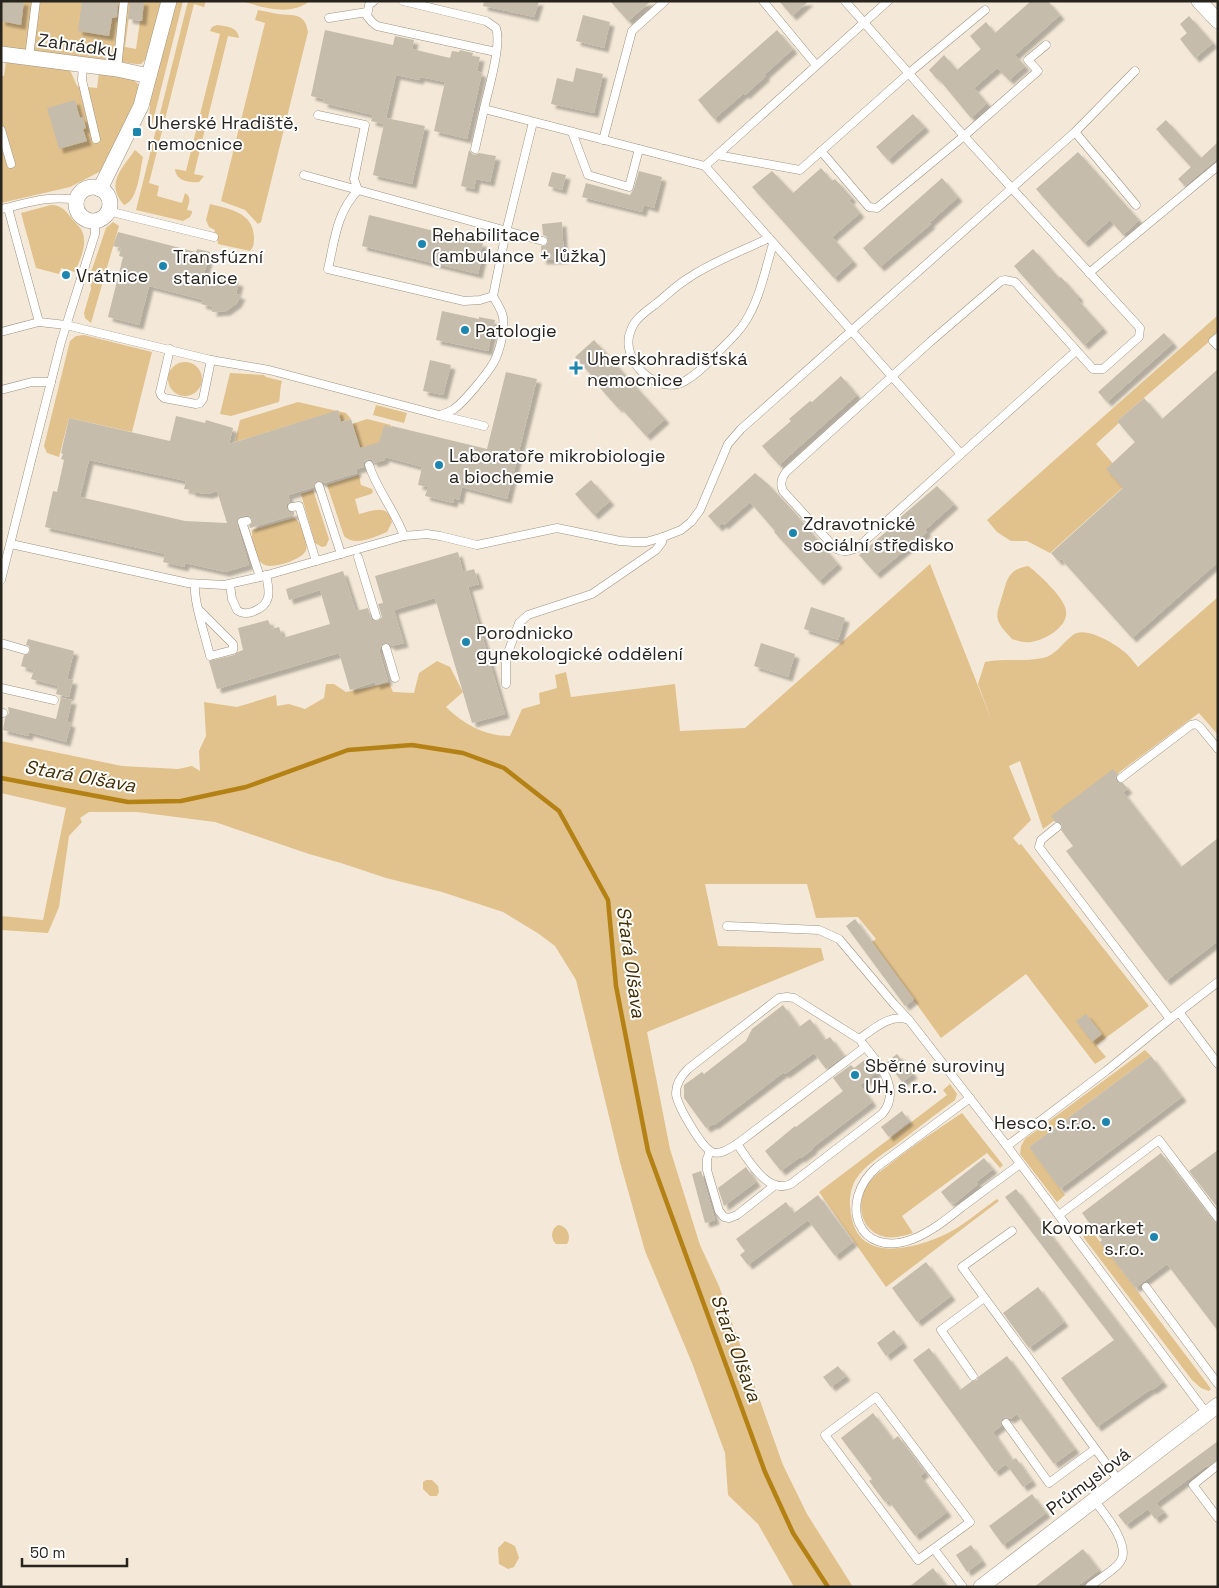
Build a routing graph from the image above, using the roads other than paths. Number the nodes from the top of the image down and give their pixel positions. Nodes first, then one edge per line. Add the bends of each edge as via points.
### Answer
1 (36, 1) edge
2 (124, 1) edge
3 (168, 1) edge
4 (374, 1) edge
5 (403, 1) edge
6 (665, 1) edge
7 (763, 1) edge
8 (845, 1) edge
9 (888, 1) edge
10 (1199, 1) edge
11 (985, 10) dead end
12 (367, 12) junction
13 (329, 18) dead end
14 (1218, 21) edge
15 (864, 23) junction
16 (1046, 45) dead end
17 (496, 52) junction
18 (1, 54) edge
19 (29, 57) junction
20 (83, 64) junction
21 (816, 65) junction
22 (117, 69) junction
23 (1135, 71) dead end
24 (908, 73) junction
25 (149, 76) junction
26 (484, 109) junction
27 (318, 115) dead end
28 (533, 122) junction
29 (1, 130) edge
30 (572, 132) junction
31 (1075, 132) junction
32 (964, 136) junction
33 (96, 139) dead end
34 (603, 140) junction
35 (475, 149) dead end
36 (639, 149) junction
37 (821, 152) junction
38 (717, 155) junction
39 (10, 164) dead end
40 (705, 166) junction
41 (1218, 166) edge
42 (304, 175) dead end
43 (100, 189) junction
44 (1012, 189) junction
45 (358, 190) junction
46 (77, 200) junction
47 (1136, 205) dead end
48 (4, 209) edge
49 (108, 211) junction
50 (95, 220) junction
51 (506, 232) junction
52 (214, 237) dead end
53 (543, 241) dead end
54 (771, 241) junction
55 (1089, 274) junction
56 (493, 296) junction
57 (39, 322) junction
58 (66, 325) junction
59 (852, 329) junction
60 (1, 332) edge
61 (1218, 337) edge
62 (1218, 346) edge
63 (170, 350) junction
64 (1076, 351) junction
65 (211, 360) junction
66 (892, 376) junction
67 (51, 382) junction
68 (1, 390) edge
69 (440, 415) junction
70 (484, 426) dead end
71 (961, 454) junction
72 (369, 465) dead end
73 (319, 486) dead end
74 (292, 507) dead end
75 (247, 521) dead end
76 (404, 536) junction
77 (663, 537) junction
78 (12, 544) junction
79 (341, 554) junction
80 (358, 557) dead end
81 (316, 561) junction
82 (263, 576) junction
83 (1, 580) edge
84 (195, 584) junction
85 (230, 584) junction
86 (198, 609) junction
87 (376, 616) dead end
88 (1, 643) edge
89 (386, 648) dead end
90 (25, 650) dead end
91 (395, 678) dead end
92 (506, 684) dead end
93 (1, 688) edge
94 (54, 700) dead end
95 (1218, 749) edge
96 (1121, 778) dead end
97 (1057, 827) dead end
98 (727, 926) dead end
99 (1218, 982) edge
100 (1179, 1012) junction
101 (1170, 1019) junction
102 (909, 1020) junction
103 (859, 1040) junction
104 (865, 1047) junction
105 (1218, 1064) edge
106 (970, 1098) junction
107 (737, 1144) junction
108 (1007, 1146) junction
109 (710, 1151) junction
110 (1020, 1164) junction
111 (774, 1186) junction
112 (1059, 1215) junction
113 (1218, 1218) edge
114 (1012, 1231) dead end
115 (1146, 1287) dead end
116 (984, 1298) junction
117 (1218, 1369) edge
118 (1211, 1375) junction
119 (973, 1376) dead end
120 (1218, 1384) edge
121 (1214, 1410) edge
122 (1006, 1423) dead end
123 (1095, 1449) junction
124 (1218, 1465) edge
125 (1119, 1481) junction
126 (1094, 1500) junction
127 (1218, 1518) edge
128 (934, 1549) junction
129 (963, 1587) edge
130 (981, 1587) edge
131 (1089, 1587) edge

1 - 19 lane
2 - 22 lane
3 - 25 street
4 - 12 lane
5 - 17 lane via 492,24 498,33
6 - 34 lane via 632,31
7 - 21 lane
8 - 15 lane
9 - 15 lane
10 - 14 street
11 - 24 lane
12 - 13 lane
12 - 17 lane via 377,26
15 - 21 lane
15 - 24 lane
16 - 32 lane via 1028,60 1038,71
17 - 26 lane
18 - 19 street, Zahrádky
19 - 20 street, Zahrádky
20 - 22 street, Zahrádky
20 - 33 lane via 82,80
21 - 38 lane
22 - 25 street, Zahrádky
23 - 31 lane
24 - 32 lane
24 - 37 lane
25 - 43 street via 135,120
26 - 28 lane
26 - 35 lane
27 - 45 lane via 365,125 354,179
28 - 30 lane
28 - 51 lane
29 - 39 lane
30 - 34 lane
30 - 36 lane via 588,175 629,187
31 - 44 lane
31 - 47 lane
32 - 37 lane via 877,208 869,206
32 - 44 lane
34 - 36 lane
36 - 40 lane
37 - 38 lane via 800,170
38 - 40 lane
40 - 54 lane
41 - 55 lane
42 - 45 lane
43 - 46 street via 87,188
43 - 49 street via 109,198
44 - 55 lane
44 - 59 lane
45 - 51 lane
45 - 56 lane via 340,214 328,269 464,301
46 - 48 lane via 56,197
46 - 50 street via 80,214 85,219
48 - 57 lane
49 - 50 street
49 - 52 lane
50 - 58 lane via 95,234
51 - 53 lane
51 - 56 lane
54 - 54 lane via 703,269 640,316 631,329 628,342 628,350 638,368 656,382 672,386 688,380 704,367 745,322 759,293
54 - 59 lane
55 - 64 lane via 1138,325 1140,334 1100,370 1091,368
56 - 69 lane via 503,315 504,327 494,362 460,404
57 - 58 lane
57 - 60 lane
58 - 63 lane
58 - 67 lane
59 - 66 lane
59 - 77 lane via 741,429 728,444 700,510 681,530
61 - 62 lane via 1213,341
63 - 65 lane
63 - 65 lane via 160,392 164,398 200,403
64 - 66 lane via 1015,282 1005,280 996,284
64 - 71 lane
65 - 69 lane via 268,370
66 - 71 lane
66 - 71 lane via 786,472 782,481 783,491 835,548 849,551 857,548
67 - 68 lane via 32,382
67 - 78 lane
69 - 70 lane
72 - 76 lane
73 - 79 lane
74 - 81 lane via 299,506
75 - 82 lane via 242,522
76 - 77 lane via 427,534 477,545 557,528 620,541 646,542
76 - 79 lane
77 - 92 lane via 656,550 592,594 528,615 519,623 506,658
78 - 83 lane
78 - 84 lane
79 - 81 lane
80 - 87 lane
81 - 82 lane
82 - 85 lane
82 - 85 lane via 268,586 267,602 260,609 245,614 237,610
84 - 85 lane
84 - 86 lane
86 - 86 lane via 210,656 233,650 233,644
88 - 90 lane
89 - 91 lane
93 - 94 lane
95 - 96 lane via 1200,727 1191,725
97 - 101 lane via 1041,840 1039,847
98 - 102 lane via 819,930 839,939
99 - 100 lane
100 - 101 lane
100 - 105 lane
101 - 108 lane
102 - 103 lane via 890,1019
102 - 106 lane
103 - 104 lane
103 - 109 lane via 794,998 784,997 775,1001 688,1069 678,1083 678,1101 691,1126
104 - 107 lane
104 - 111 lane via 890,1086 886,1110 791,1184
106 - 108 lane
106 - 110 lane via 883,1162 862,1184 856,1204 857,1218 864,1232 877,1241 891,1244 919,1237
107 - 109 lane via 725,1151
107 - 111 lane
108 - 110 lane
109 - 111 lane via 707,1170 719,1211 724,1217 737,1215
110 - 112 lane
112 - 113 lane via 1159,1140
112 - 121 lane
114 - 116 lane via 962,1267
115 - 118 lane
116 - 119 lane via 941,1330
116 - 123 lane
117 - 118 lane
118 - 120 lane
121 - 125 street, Průmyslová
122 - 123 lane via 1049,1483
123 - 125 lane
124 - 127 lane via 1193,1485
125 - 126 street, Průmyslová
126 - 130 street, Průmyslová
126 - 131 lane via 1110,1521 1124,1551 1120,1562
128 - 128 lane via 918,1560 825,1435 876,1397 970,1522
128 - 129 lane

